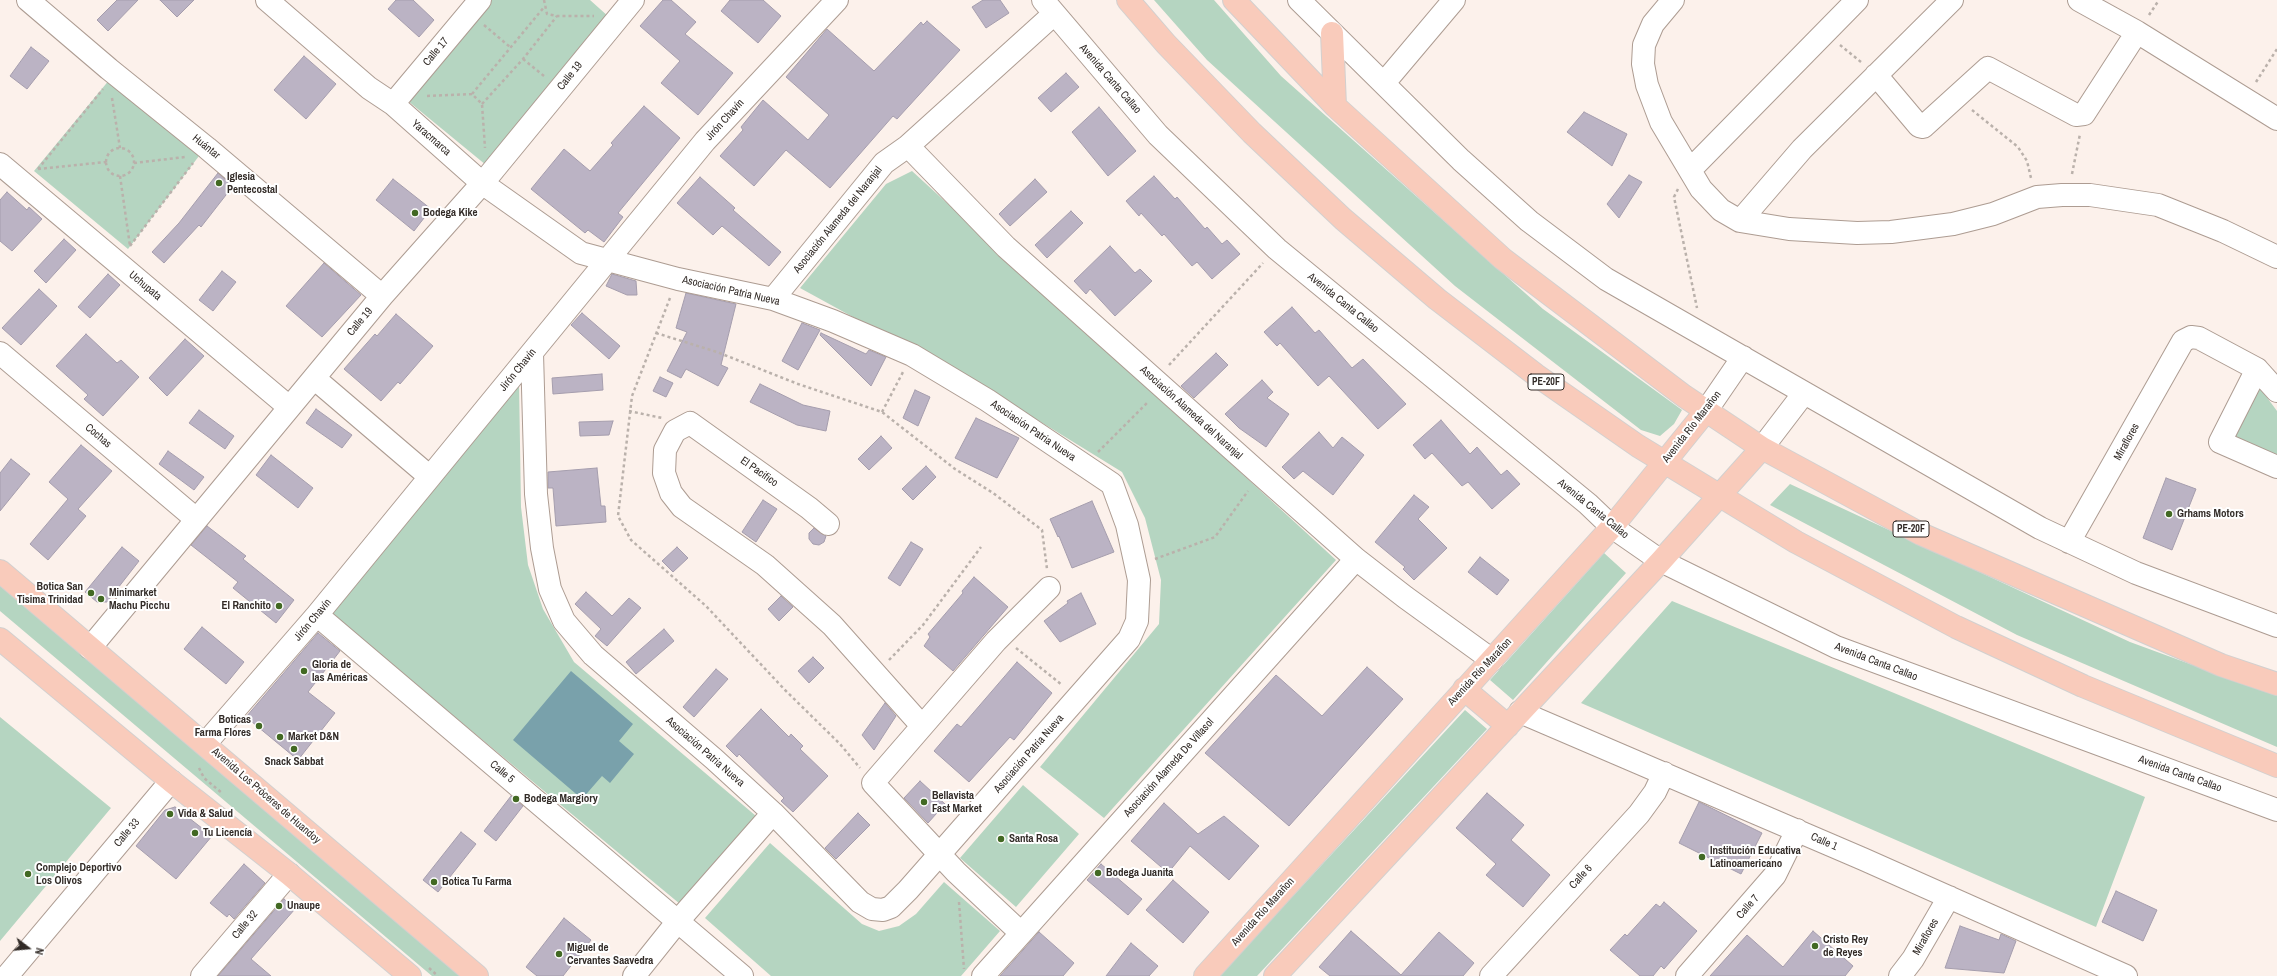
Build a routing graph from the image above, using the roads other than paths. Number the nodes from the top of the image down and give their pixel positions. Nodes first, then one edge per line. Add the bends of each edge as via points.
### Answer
1 (28, 0) edge
2 (837, 0) edge
3 (1128, 0) edge
4 (1234, 0) edge
5 (1300, 0) edge
6 (1454, 0) edge
7 (1673, 0) edge
8 (1856, 0) edge
9 (1952, 0) edge
10 (2079, 0) edge
11 (276, 3) edge
12 (475, 6) edge
13 (1048, 7) edge
14 (626, 8) edge
15 (2137, 32) junction
16 (1332, 33) junction
17 (1876, 75) junction
18 (1384, 84) junction
19 (396, 101) junction
20 (1335, 106) junction
21 (2277, 119) edge
22 (908, 146) junction
23 (0, 164) edge
24 (1690, 170) junction
25 (487, 177) junction
26 (1740, 221) junction
27 (2277, 257) edge
28 (606, 261) junction
29 (382, 296) junction
30 (774, 299) junction
31 (0, 353) edge
32 (532, 353) junction
33 (1743, 358) junction
34 (2257, 369) junction
35 (314, 378) junction
36 (2277, 391) edge
37 (1804, 393) junction
38 (289, 407) junction
39 (1706, 411) junction
40 (1762, 448) junction
41 (1664, 462) junction
42 (2277, 467) edge
43 (430, 477) junction
44 (1718, 496) junction
45 (196, 519) junction
46 (828, 524) dead end
47 (1612, 527) junction
48 (2069, 542) junction
49 (1356, 559) junction
50 (1661, 561) junction
51 (0, 571) edge
52 (1049, 588) road end
53 (317, 615) junction
54 (2277, 626) edge
55 (0, 639) edge
56 (90, 648) junction
57 (1492, 660) junction
58 (2277, 684) edge
59 (1464, 689) junction
60 (1514, 719) junction
61 (922, 726) junction
62 (205, 744) junction
63 (2277, 766) edge
64 (1664, 773) junction
65 (171, 781) junction
66 (2277, 810) edge
67 (773, 813) junction
68 (1797, 830) junction
69 (940, 854) junction
70 (289, 874) junction
71 (1949, 897) junction
72 (678, 921) junction
73 (1021, 933) junction
74 (400, 973) edge
75 (6, 976) edge
76 (202, 976) edge
77 (476, 976) edge
78 (634, 976) edge
79 (742, 976) edge
80 (982, 976) edge
81 (1205, 976) edge
82 (1275, 976) edge
83 (1491, 976) edge
84 (1687, 976) edge
85 (1900, 976) edge
86 (2126, 976) edge

1 - 29 street, Huántar via 109,75
2 - 28 street, Jirón Chavín via 705,141
3 - 41 main road, PE-20F via 1166,44 1252,133 1349,224 1437,299 1536,375
4 - 20 main road, PE-20F
5 - 16 street
6 - 18 street
7 - 24 street via 1653,24 1644,45 1643,64 1647,85 1661,122
8 - 24 street
9 - 17 street
10 - 15 street
11 - 19 street, Yaracmarca via 369,88
12 - 19 street, Calle 17
13 - 22 street, Asociación Alameda del Naranjal
13 - 47 street, Avenida Canta Callao via 1158,135 1277,249 1588,504
14 - 25 street, Calle 19
15 - 17 street via 2084,114 2076,115 1988,68 1923,127 1919,126
15 - 21 street
16 - 18 street
16 - 20 main road
17 - 26 street via 1802,149
18 - 33 street via 1461,160 1529,221 1606,279
19 - 25 street, Yaracmarca
20 - 39 main road, PE-20F via 1503,259
22 - 30 street, Asociación Alameda del Naranjal via 884,163
22 - 49 street, Asociación Alameda del Naranjal via 1006,247
23 - 38 street, Uchupata via 31,177
24 - 26 street via 1701,189 1721,210
25 - 28 street, Yaracmarca via 581,253
25 - 29 street, Calle 19
26 - 27 street via 1789,229 1891,232 1953,224 1993,214 2037,197 2090,195 2158,205 2224,231
28 - 30 street, Asociación Patria Nueva
28 - 32 street, Jirón Chavín
29 - 35 street, Calle 19
30 - 69 street, Asociación Patria Nueva via 834,321 912,355 987,400 1112,484 1127,525 1136,565 1139,598 1137,621 1129,639
31 - 45 street, Cochas
32 - 43 street, Jirón Chavín
32 - 67 street, Asociación Patria Nueva via 536,494 542,548 550,589 564,621 593,655
33 - 37 street
33 - 39 street, Avenida Río Marañon
34 - 36 street
34 - 42 street via 2220,442
34 - 48 street, Miraflores via 2199,338 2191,337 2183,341
35 - 38 street, Calle 19
35 - 43 street
37 - 40 street
37 - 48 street via 2040,528
38 - 45 street, Calle 19
39 - 40 main road, PE-20F
39 - 41 main road, Avenida Río Marañon
40 - 44 main road
40 - 58 main road, PE-20F via 1921,534 2221,665
41 - 44 main road, PE-20F
41 - 47 main road, Avenida Río Marañon
43 - 53 street, Jirón Chavín
44 - 50 main road
44 - 63 main road, PE-20F via 1796,542 1956,627 2082,686
45 - 56 street, Calle 19
46 - 61 street, El Pacifico via 690,423 675,431 665,450 664,473 671,493 682,508 765,565 832,625
47 - 50 street, Avenida Canta Callao
47 - 57 main road, Avenida Río Marañon
48 - 54 street via 2136,572
49 - 57 street, Asociación Alameda del Naranjal
49 - 73 street, Asociación Alameda De Villasol
50 - 60 main road
50 - 66 street, Avenida Canta Callao via 1836,647
51 - 56 main road, Avenida Los Próceres de Huandoy
52 - 61 street via 1001,636
53 - 62 street, Jirón Chavín
53 - 72 street, Calle 5
55 - 65 main road
56 - 62 main road, Avenida Los Próceres de Huandoy
57 - 59 main road, Avenida Río Marañon
59 - 60 main road
59 - 81 main road, Avenida Río Marañon
60 - 64 street, Calle 1
60 - 82 main road
61 - 69 street via 873,783
62 - 77 main road, Avenida Los Próceres de Huandoy
64 - 68 street, Calle 1
64 - 83 street, Calle 6 via 1655,792 1639,814
65 - 70 main road
65 - 75 street, Calle 33
67 - 69 street, Asociación Patria Nueva via 860,902 872,909 883,910 891,907
67 - 72 street
68 - 71 street, Calle 1
68 - 84 street, Calle 7 via 1775,875
69 - 73 street
70 - 74 main road
70 - 76 street, Calle 32
71 - 85 street, Miraflores via 1913,960
71 - 86 street, Calle 1
72 - 78 street
72 - 79 street, Calle 5
73 - 80 street, Asociación Alameda De Villasol

